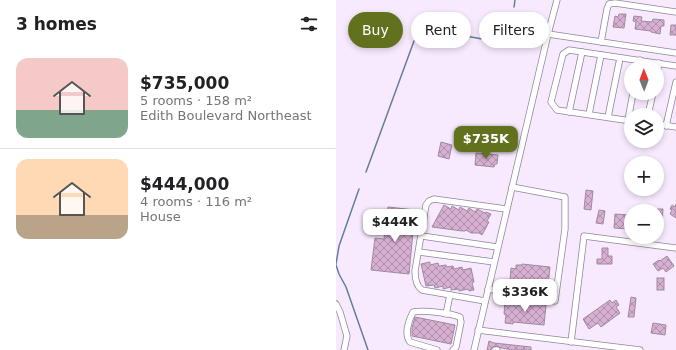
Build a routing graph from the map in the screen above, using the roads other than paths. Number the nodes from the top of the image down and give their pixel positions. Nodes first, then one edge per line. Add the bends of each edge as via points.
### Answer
1 (557, 0) edge
2 (676, 12) edge
3 (549, 30) edge
4 (549, 34) edge
5 (601, 42) junction
6 (545, 48) edge
7 (582, 52) junction
8 (676, 53) edge
9 (601, 55) junction
10 (620, 58) junction
11 (640, 60) edge
12 (664, 64) edge
13 (676, 66) edge
14 (676, 82) edge
15 (569, 112) junction
16 (589, 114) junction
17 (608, 117) junction
18 (624, 119) edge
19 (666, 126) joint
20 (676, 127) edge
21 (512, 187) junction
22 (506, 209) junction
23 (422, 236) junction
24 (498, 248) junction
25 (676, 248) edge
26 (419, 252) junction
27 (494, 262) junction
28 (488, 289) junction
29 (450, 295) junction
30 (485, 301) junction
31 (336, 304) edge
32 (446, 314) junction
33 (478, 330) junction
34 (571, 342) junction
35 (624, 349) edge
36 (344, 350) edge
37 (437, 350) edge
38 (453, 350) edge
39 (474, 350) edge
40 (640, 350) edge

1 - 3 street
2 - 5 street via 609,4
4 - 5 street
5 - 8 street
6 - 21 street
7 - 9 street
7 - 15 street
7 - 15 street via 569,50 563,54 551,102 557,110
9 - 10 street
9 - 16 street
10 - 11 street
10 - 17 street
12 - 13 street
14 - 19 street
15 - 16 street
16 - 17 street
17 - 18 street
19 - 20 street
21 - 22 street
21 - 28 street via 565,197 565,230 555,301
22 - 23 street via 434,199 426,205
22 - 24 street
23 - 24 street
23 - 26 street
24 - 27 street
25 - 34 street via 584,236
26 - 27 street
26 - 29 street via 415,271 418,288
27 - 28 street
28 - 30 street
29 - 30 street
29 - 32 street
30 - 33 street
31 - 36 street via 347,336
32 - 37 street via 413,312 407,332 410,342
32 - 38 street via 458,316 461,320 456,347
33 - 34 street
33 - 39 street
34 - 35 street
35 - 40 street

